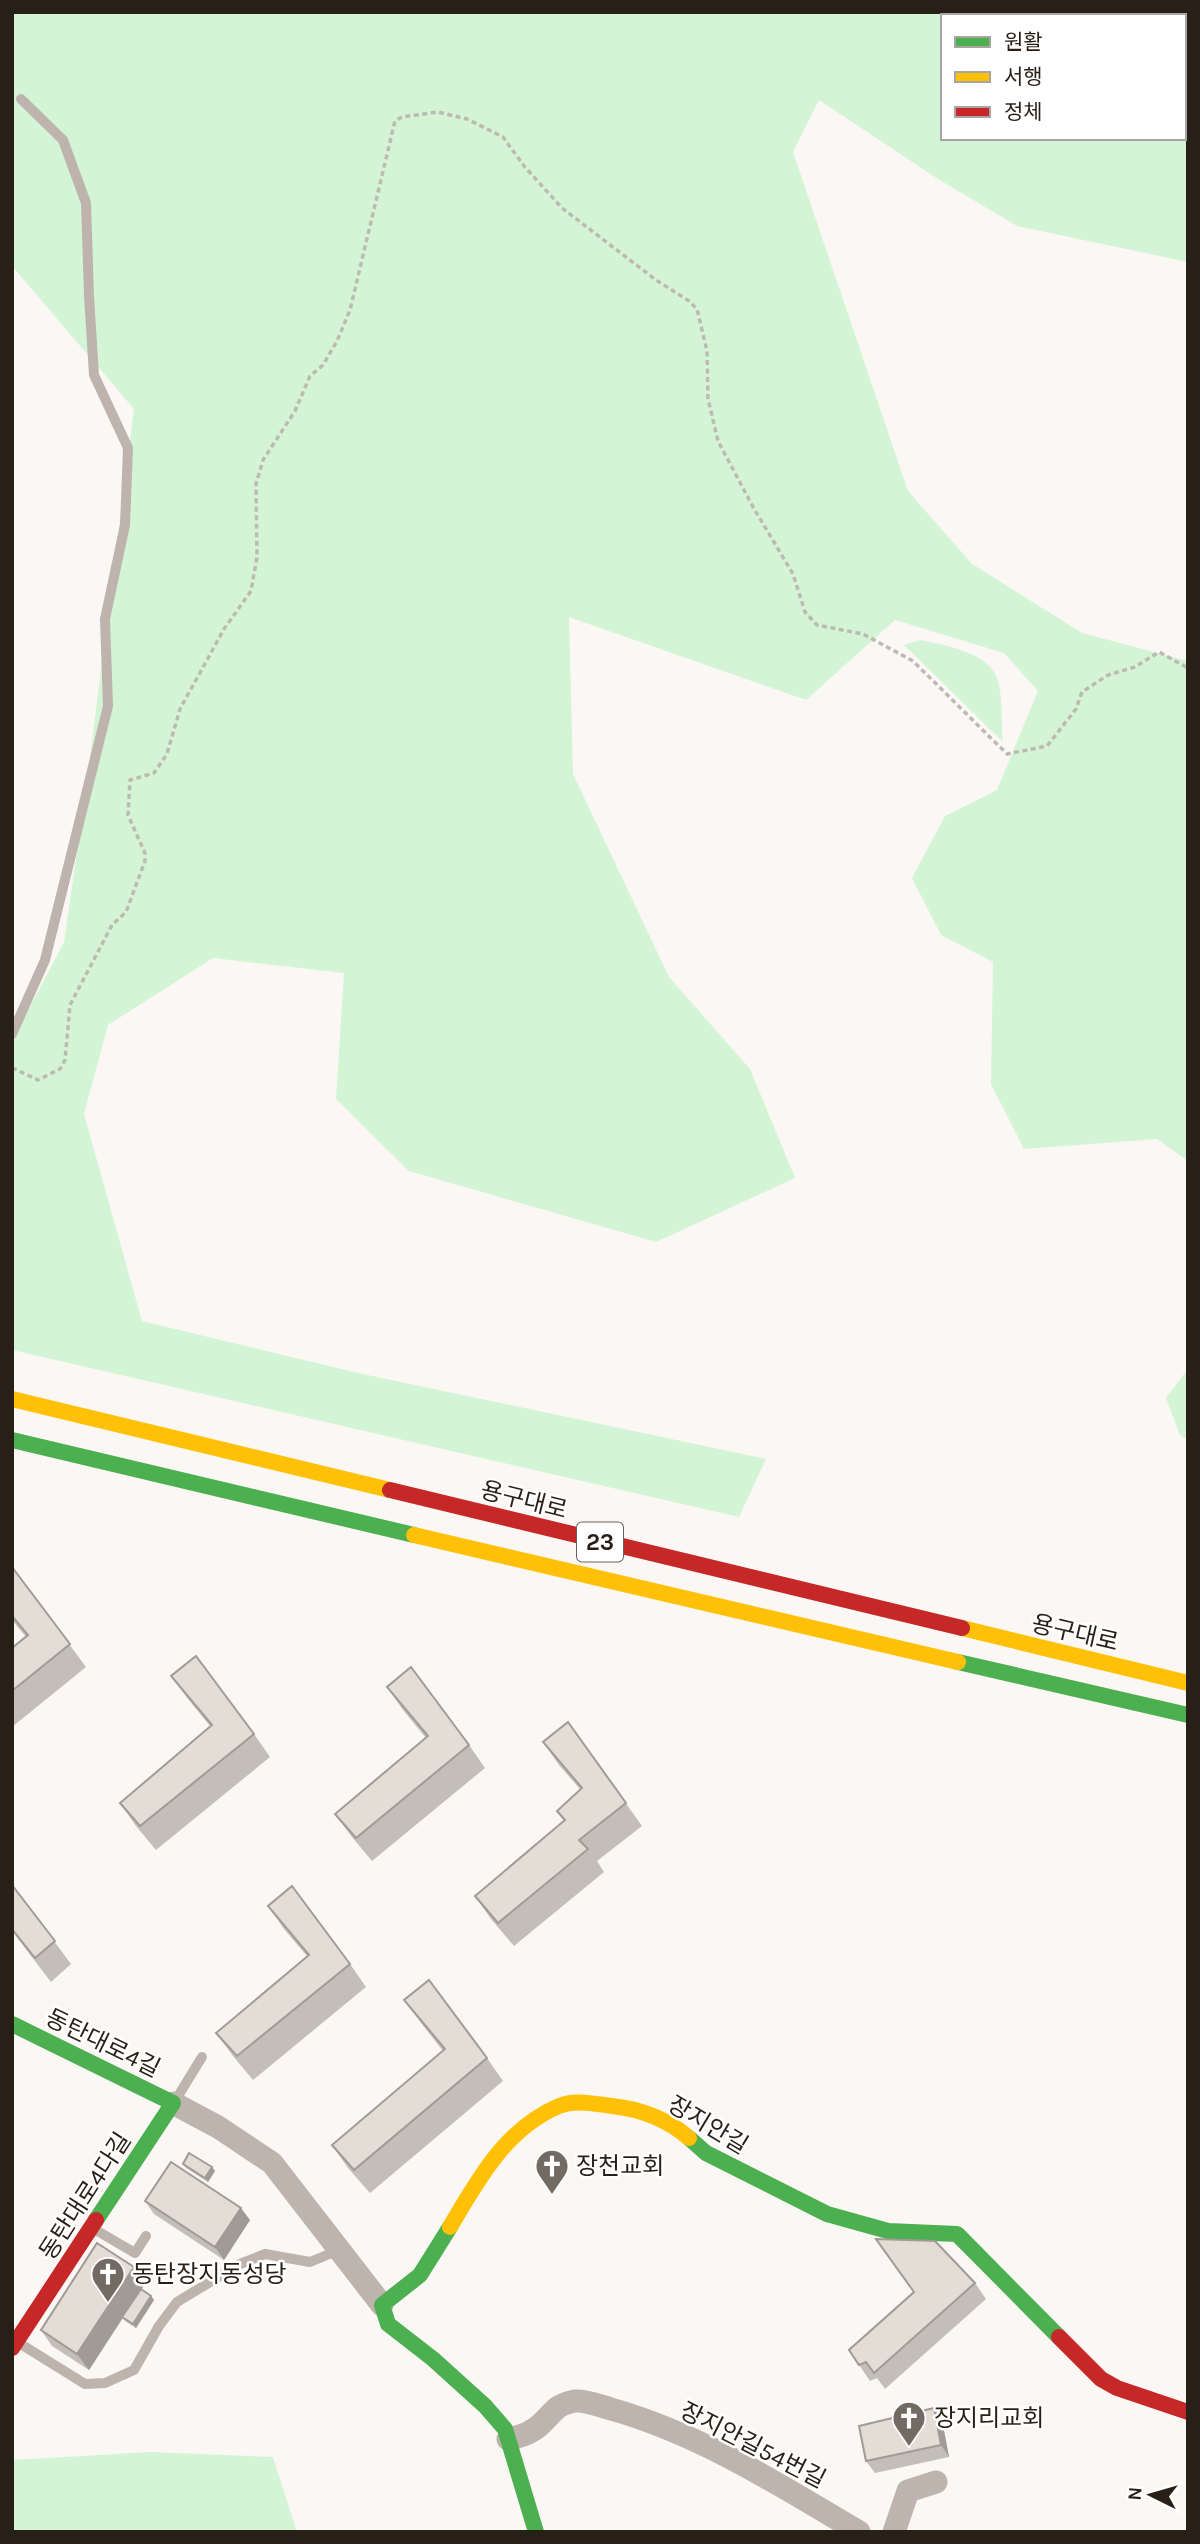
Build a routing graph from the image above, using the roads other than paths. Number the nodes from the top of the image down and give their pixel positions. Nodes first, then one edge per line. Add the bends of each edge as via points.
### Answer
1 (21, 99) dead end
2 (12, 1034) edge
3 (12, 1399) edge
4 (12, 1440) edge
5 (1188, 1683) edge
6 (1188, 1715) edge
7 (12, 2024) edge
8 (202, 2057) dead end
9 (173, 2103) junction
10 (92, 2227) junction
11 (146, 2236) dead end
12 (339, 2249) junction
13 (382, 2305) junction
14 (15, 2345) edge
15 (1188, 2412) edge
16 (508, 2439) junction
17 (936, 2482) dead end
18 (536, 2532) edge
19 (859, 2532) edge
20 (894, 2532) edge

1 - 2 lane via 63,140 86,203 94,375 128,448 125,525 105,620 108,706 45,960
3 - 5 main road, 용구대로 / 23
4 - 6 main road, 23
7 - 9 main road, 동탄대로4길
8 - 9 lane
9 - 10 main road, 동탄대로4다길
9 - 12 street via 272,2163
10 - 11 lane via 135,2253
10 - 14 main road, 동탄대로4다길
12 - 13 street
12 - 14 lane via 310,2262 265,2254 240,2264 177,2302 134,2370 105,2383 85,2384
13 - 15 main road, 장지안길 via 419,2274 489,2162 521,2130 560,2105 583,2102 636,2109 678,2129 706,2153 827,2214 888,2231 957,2234 1101,2379
13 - 16 main road via 388,2324 485,2406
16 - 18 main road
16 - 19 street, 장지안길54번길 via 540,2426 558,2405 579,2401 621,2412 692,2438
17 - 20 street via 908,2491

